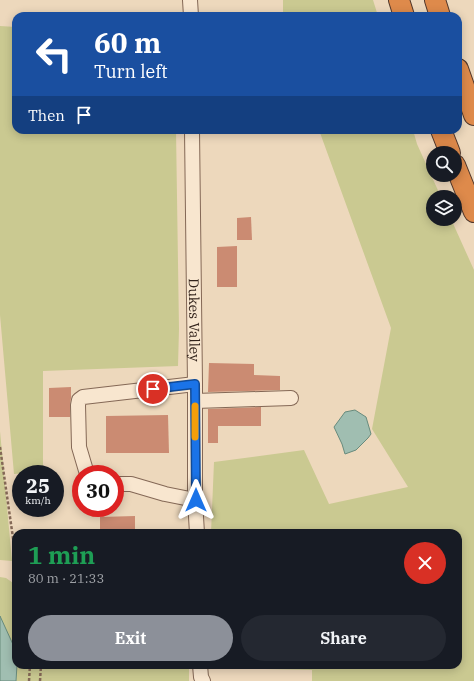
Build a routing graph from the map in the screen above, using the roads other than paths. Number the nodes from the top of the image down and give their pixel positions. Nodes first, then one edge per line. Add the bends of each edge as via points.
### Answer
1 (190, 0) edge
2 (399, 0) edge
3 (435, 0) edge
4 (190, 12) edge
5 (403, 12) edge
6 (439, 12) edge
7 (462, 80) edge
8 (474, 115) edge
9 (192, 134) edge
10 (443, 134) edge
11 (447, 146) edge
12 (462, 182) edge
13 (474, 212) edge
14 (195, 384) junction
15 (291, 398) dead end
16 (195, 401) junction
17 (84, 465) edge
18 (124, 484) edge
19 (196, 500) junction
20 (197, 529) edge
21 (200, 669) edge
22 (203, 681) edge

1 - 4 street
2 - 5 highway
3 - 6 highway
7 - 8 highway
9 - 14 street, Dukes Valley
10 - 11 highway
12 - 13 highway
14 - 16 street, Dukes Valley
14 - 17 street via 83,397 78,405 79,447
15 - 16 street
16 - 19 street, Dukes Valley
18 - 19 street
19 - 20 street, Dukes Valley
21 - 22 street

